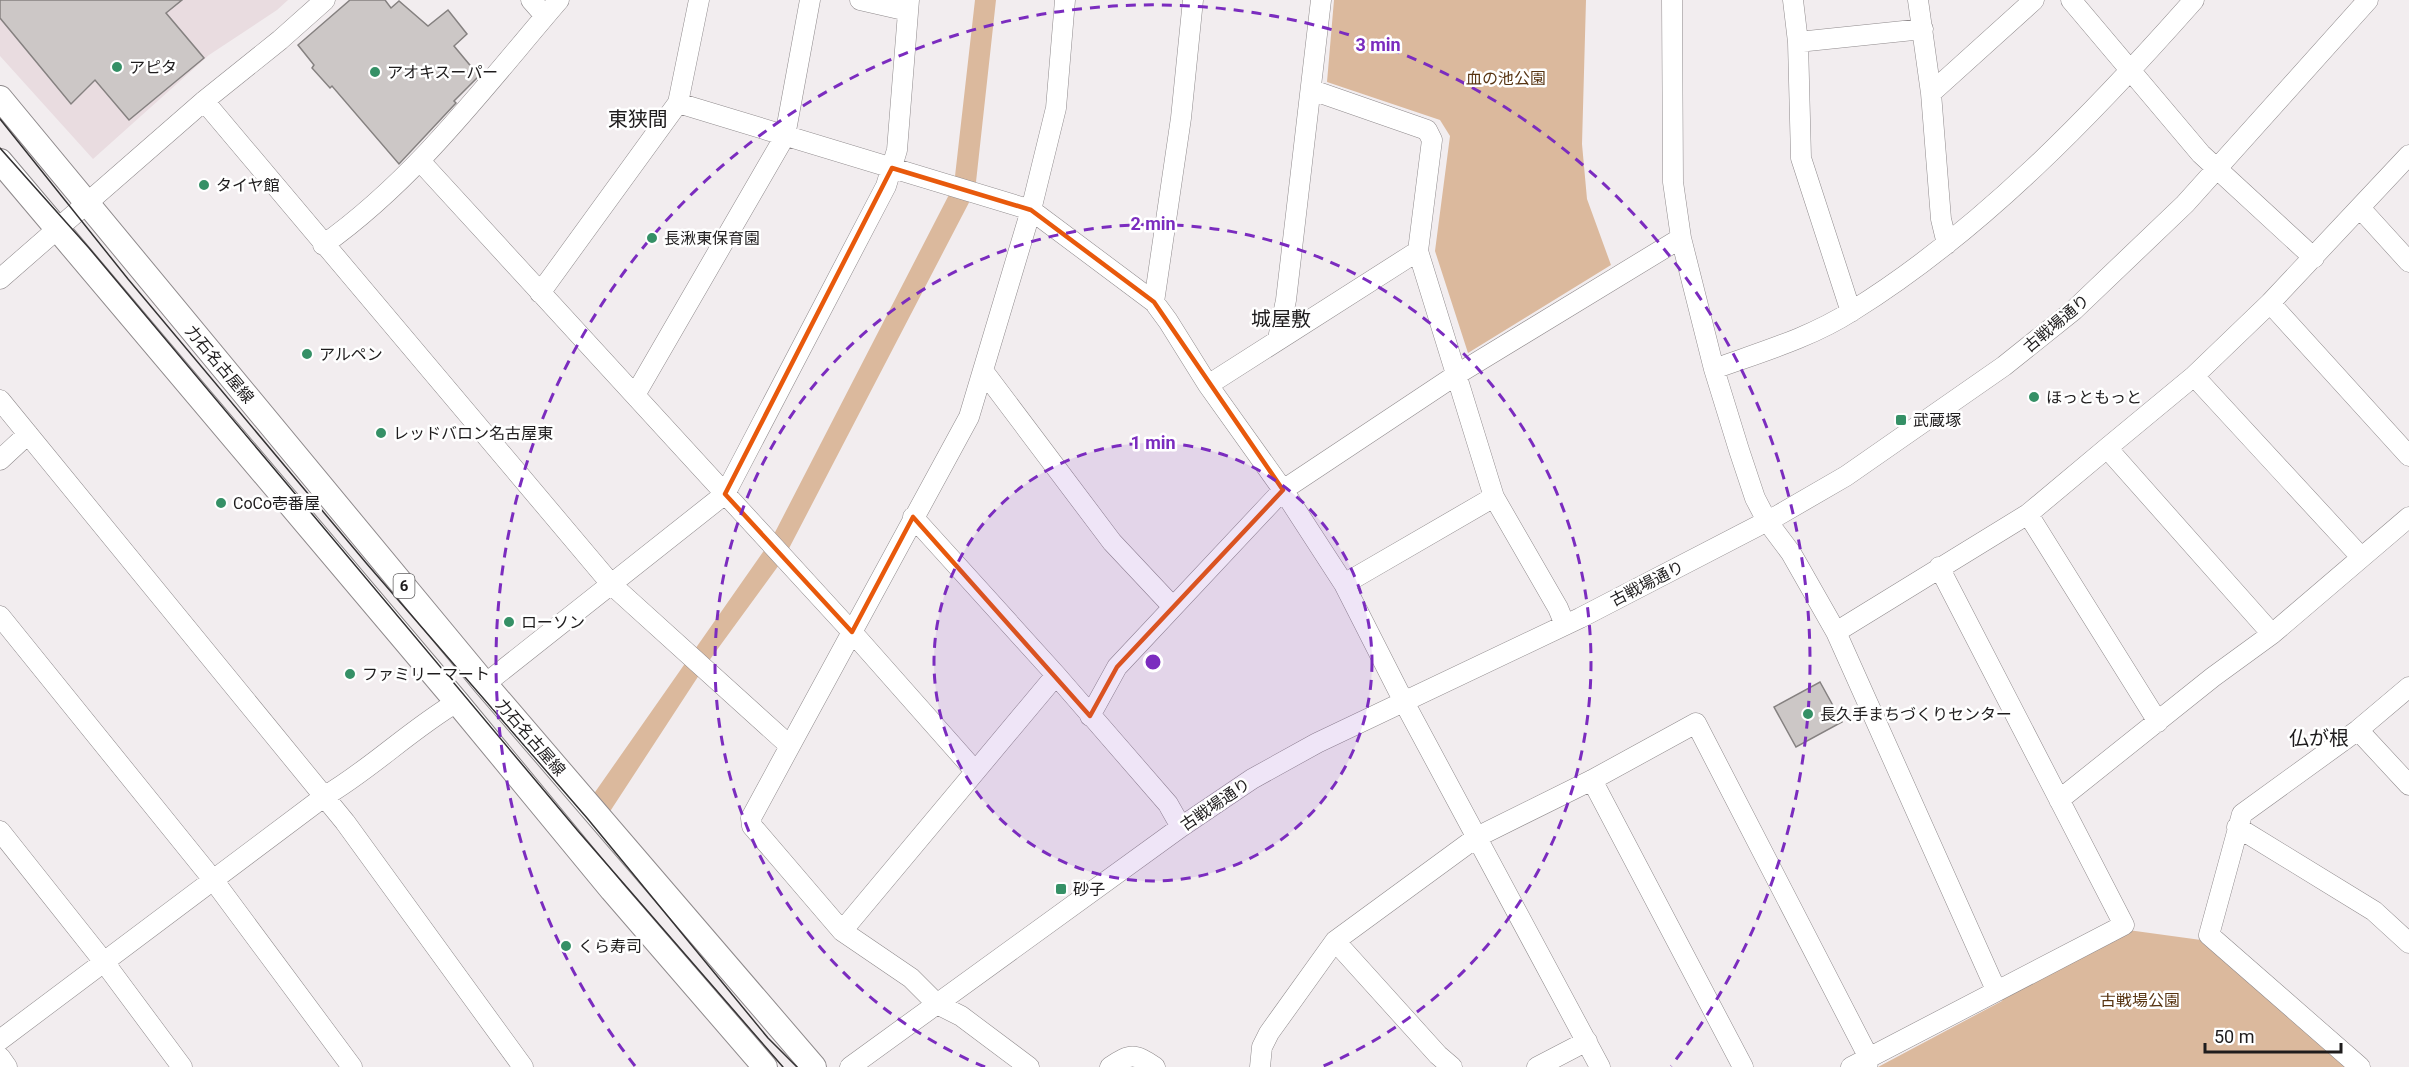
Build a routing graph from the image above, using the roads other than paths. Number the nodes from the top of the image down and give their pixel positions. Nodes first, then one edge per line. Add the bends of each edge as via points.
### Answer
1 (325, 0) edge
2 (531, 0) edge
3 (559, 0) edge
4 (699, 0) edge
5 (810, 0) edge
6 (860, 0) edge
7 (1065, 0) edge
8 (1193, 0) edge
9 (1321, 0) edge
10 (1672, 0) edge
11 (1793, 0) edge
12 (1918, 0) edge
13 (2034, 0) edge
14 (2071, 0) edge
15 (2194, 0) edge
16 (2368, 0) edge
17 (909, 5) edge
18 (545, 16) junction
19 (1923, 29) junction
20 (1798, 42) junction
21 (2131, 71) junction
22 (1312, 90) junction
23 (1931, 93) junction
24 (0, 98) edge
25 (204, 101) junction
26 (678, 103) junction
27 (785, 136) junction
28 (2409, 155) edge
29 (0, 161) edge
30 (420, 162) junction
31 (892, 168) junction
32 (2217, 170) junction
33 (87, 203) junction
34 (2360, 208) junction
35 (1032, 210) junction
36 (58, 230) junction
37 (1681, 238) junction
38 (1947, 244) junction
39 (323, 245) junction
40 (1418, 251) junction
41 (2314, 258) junction
42 (2409, 262) edge
43 (0, 279) edge
44 (540, 293) junction
45 (1154, 302) junction
46 (2270, 303) junction
47 (1851, 312) junction
48 (1278, 339) junction
49 (1714, 369) junction
50 (984, 372) junction
51 (1456, 375) junction
52 (2194, 376) junction
53 (1208, 385) junction
54 (635, 395) junction
55 (0, 400) edge
56 (28, 434) junction
57 (2107, 448) junction
58 (2409, 456) edge
59 (0, 460) edge
60 (1283, 490) junction
61 (725, 494) junction
62 (1494, 497) junction
63 (2028, 514) junction
64 (913, 517) junction
65 (2409, 517) edge
66 (1767, 521) junction
67 (2361, 557) junction
68 (1939, 567) junction
69 (1344, 584) junction
70 (612, 585) junction
71 (1173, 607) junction
72 (0, 616) edge
73 (1564, 625) junction
74 (852, 632) junction
75 (1836, 632) junction
76 (2272, 634) junction
77 (1056, 675) junction
78 (485, 684) junction
79 (2409, 687) edge
80 (457, 702) junction
81 (1404, 702) junction
82 (1090, 716) junction
83 (2158, 722) junction
84 (2358, 730) junction
85 (790, 746) junction
86 (975, 771) junction
87 (1592, 780) junction
88 (2409, 785) edge
89 (325, 796) junction
90 (2059, 800) junction
91 (1181, 827) junction
92 (2237, 827) junction
93 (0, 831) edge
94 (1477, 837) junction
95 (214, 881) junction
96 (842, 931) junction
97 (1335, 941) junction
98 (2409, 943) edge
99 (104, 962) junction
100 (1996, 990) junction
101 (937, 1004) junction
102 (0, 1040) edge
103 (1587, 1041) junction
104 (0, 1057) edge
105 (1868, 1062) edge
106 (8, 1067) edge
107 (182, 1067) edge
108 (352, 1067) edge
109 (523, 1067) edge
110 (765, 1067) edge
111 (814, 1067) edge
112 (850, 1067) edge
113 (1029, 1067) edge
114 (1110, 1067) edge
115 (1155, 1067) edge
116 (1260, 1067) edge
117 (1452, 1067) edge
118 (1537, 1067) edge
119 (1600, 1067) edge
120 (1743, 1067) edge
121 (1851, 1067) edge
122 (2360, 1067) edge

1 - 25 street
2 - 18 street
3 - 18 street
4 - 26 street
5 - 27 street
6 - 17 street
7 - 35 street via 1056,108
8 - 45 street via 1181,118
9 - 22 street
10 - 37 street via 1673,182
11 - 20 street
12 - 19 street
13 - 23 street
14 - 21 street
15 - 21 street
16 - 32 street, 古戦場通り
17 - 31 street via 897,150
18 - 30 street
19 - 20 street
19 - 23 street
20 - 47 street via 1802,158
21 - 32 street
21 - 38 street via 2022,180
22 - 40 street via 1427,130 1432,140
22 - 48 street
23 - 38 street via 1941,219
24 - 33 main road, 力石名古屋線 / 6
25 - 33 street
25 - 39 street
26 - 27 street
26 - 44 street
27 - 31 street
27 - 54 street
28 - 34 street
29 - 36 main road, 力石名古屋線 / 6
30 - 39 street
30 - 44 street
31 - 35 street
31 - 61 street
32 - 41 street
32 - 66 street, 古戦場通り via 2074,310 2004,366 1846,476
33 - 36 street
33 - 78 main road, 力石名古屋線 / 6
34 - 41 street
34 - 42 street
35 - 45 street
35 - 50 street
36 - 43 street
36 - 80 main road, 力石名古屋線 / 6
37 - 49 street
37 - 51 street
38 - 47 street
39 - 70 street
40 - 48 street
40 - 51 street
41 - 46 street
44 - 54 street
45 - 53 street
46 - 52 street
46 - 58 street
47 - 49 street via 1789,343
48 - 53 street
49 - 66 street via 1755,498
50 - 64 street via 969,417
50 - 71 street via 1112,542
51 - 60 street
51 - 62 street
52 - 57 street
52 - 67 street
53 - 60 street
54 - 61 street
55 - 56 street
56 - 59 street
56 - 89 street
57 - 63 street
57 - 76 street
60 - 69 street
60 - 71 street
61 - 70 street
61 - 74 street
62 - 69 street
62 - 73 street
63 - 68 street
63 - 83 street
64 - 74 street
64 - 77 street
65 - 67 street
66 - 73 street, 古戦場通り
66 - 75 street via 1791,553
67 - 76 street
68 - 75 street
68 - 90 street
69 - 81 street
70 - 78 street
70 - 85 street
71 - 82 street via 1117,667
72 - 95 street
73 - 81 street, 古戦場通り
74 - 85 street
74 - 86 street
75 - 100 street
76 - 83 street
77 - 82 street
77 - 86 street
78 - 111 main road, 力石名古屋線 / 6
79 - 84 street
80 - 89 street
80 - 110 main road, 力石名古屋線 / 6
81 - 91 street, 古戦場通り via 1252,779
81 - 94 street
82 - 91 street via 1168,804
83 - 90 street
84 - 88 street
84 - 92 street via 2242,814
85 - 96 street via 751,818 752,826
86 - 96 street
87 - 94 street
87 - 105 street via 1696,723
87 - 120 street
89 - 95 street
89 - 109 street
90 - 100 street via 2124,924
91 - 101 street, 古戦場通り
92 - 98 street via 2374,911
92 - 122 street via 2209,935
93 - 99 street
94 - 97 street
94 - 103 street
95 - 99 street
95 - 108 street
96 - 101 street via 911,978
97 - 116 street via 1269,1033 1262,1047
97 - 117 street
99 - 102 street
99 - 107 street
100 - 105 street
101 - 112 street, 古戦場通り
101 - 113 street via 961,1016
103 - 118 street
103 - 119 street
104 - 106 street
105 - 121 street
114 - 115 street via 1129,1056 1139,1056

